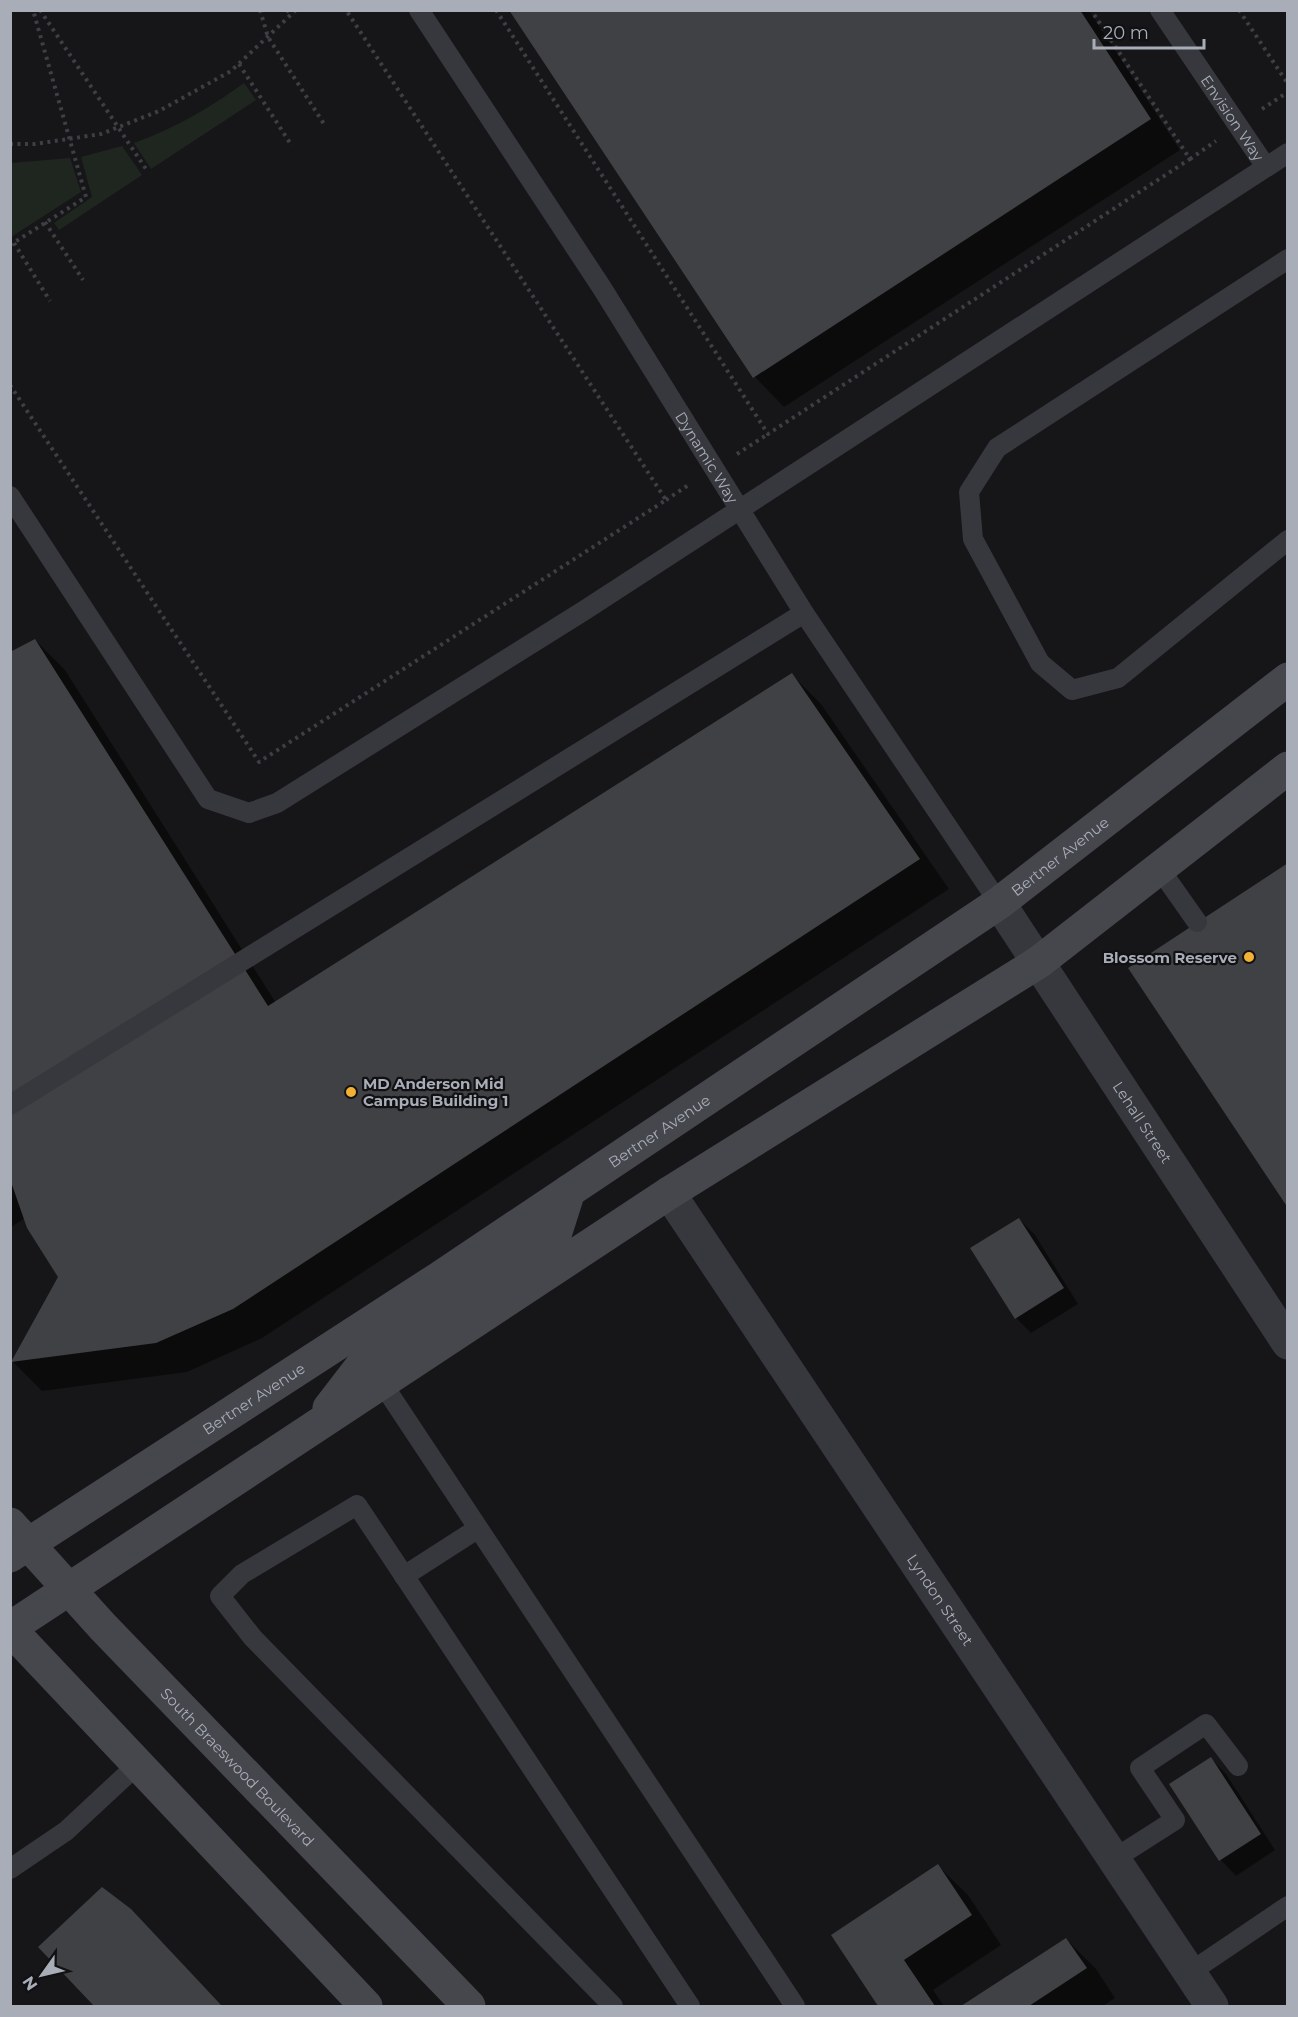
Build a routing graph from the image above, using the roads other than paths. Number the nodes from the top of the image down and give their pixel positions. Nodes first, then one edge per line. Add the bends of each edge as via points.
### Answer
1 (419, 10) edge
2 (1160, 10) edge
3 (1287, 153) edge
4 (1266, 167) junction
5 (1287, 259) edge
6 (10, 496) edge
7 (741, 509) junction
8 (1287, 540) edge
9 (804, 613) junction
10 (1287, 679) edge
11 (1287, 768) edge
12 (1159, 868) junction
13 (999, 903) junction
14 (1197, 922) dead end
15 (1039, 962) junction
16 (10, 1105) edge
17 (569, 1191) junction
18 (669, 1193) junction
19 (1287, 1343) edge
20 (382, 1383) junction
21 (313, 1429) junction
22 (477, 1528) junction
23 (17, 1541) edge
24 (404, 1576) junction
25 (70, 1589) junction
26 (10, 1628) edge
27 (138, 1765) junction
28 (1238, 1766) dead end
29 (1114, 1859) junction
30 (10, 1869) edge
31 (1287, 1906) edge
32 (1189, 1973) junction
33 (366, 2007) edge
34 (469, 2007) edge
35 (613, 2007) edge
36 (690, 2007) edge
37 (795, 2007) edge
38 (1212, 2007) edge

1 - 7 lane, Dynamic Way via 602,288
2 - 4 lane, Envision Way
3 - 4 lane
4 - 7 lane
5 - 8 lane via 997,448 969,492 973,539 1040,663 1072,690 1118,678
6 - 7 lane via 208,799 249,813 287,797
7 - 9 lane, Dynamic Way
9 - 13 lane, Dynamic Way
9 - 16 lane
10 - 13 street, Bertner Avenue
11 - 12 street
12 - 14 lane
12 - 15 street
13 - 15 street, Lehall Street
13 - 17 street, Bertner Avenue
15 - 18 street
15 - 19 street, Lehall Street
17 - 21 street via 555,1235 366,1360
17 - 23 street, Bertner Avenue
18 - 20 street
18 - 29 street, Lyndon Street
20 - 21 street
20 - 22 lane
21 - 25 street
22 - 24 lane
22 - 37 lane
23 - 25 street, South Braeswood Boulevard
24 - 35 lane via 357,1504 242,1574 220,1596 253,1638
24 - 36 lane
25 - 26 street
25 - 34 street, South Braeswood Boulevard
26 - 27 street
27 - 30 lane via 66,1831
27 - 33 street
28 - 29 lane via 1206,1724 1140,1768 1175,1820
29 - 32 street, Lyndon Street
31 - 32 lane
32 - 38 street, Lyndon Street

